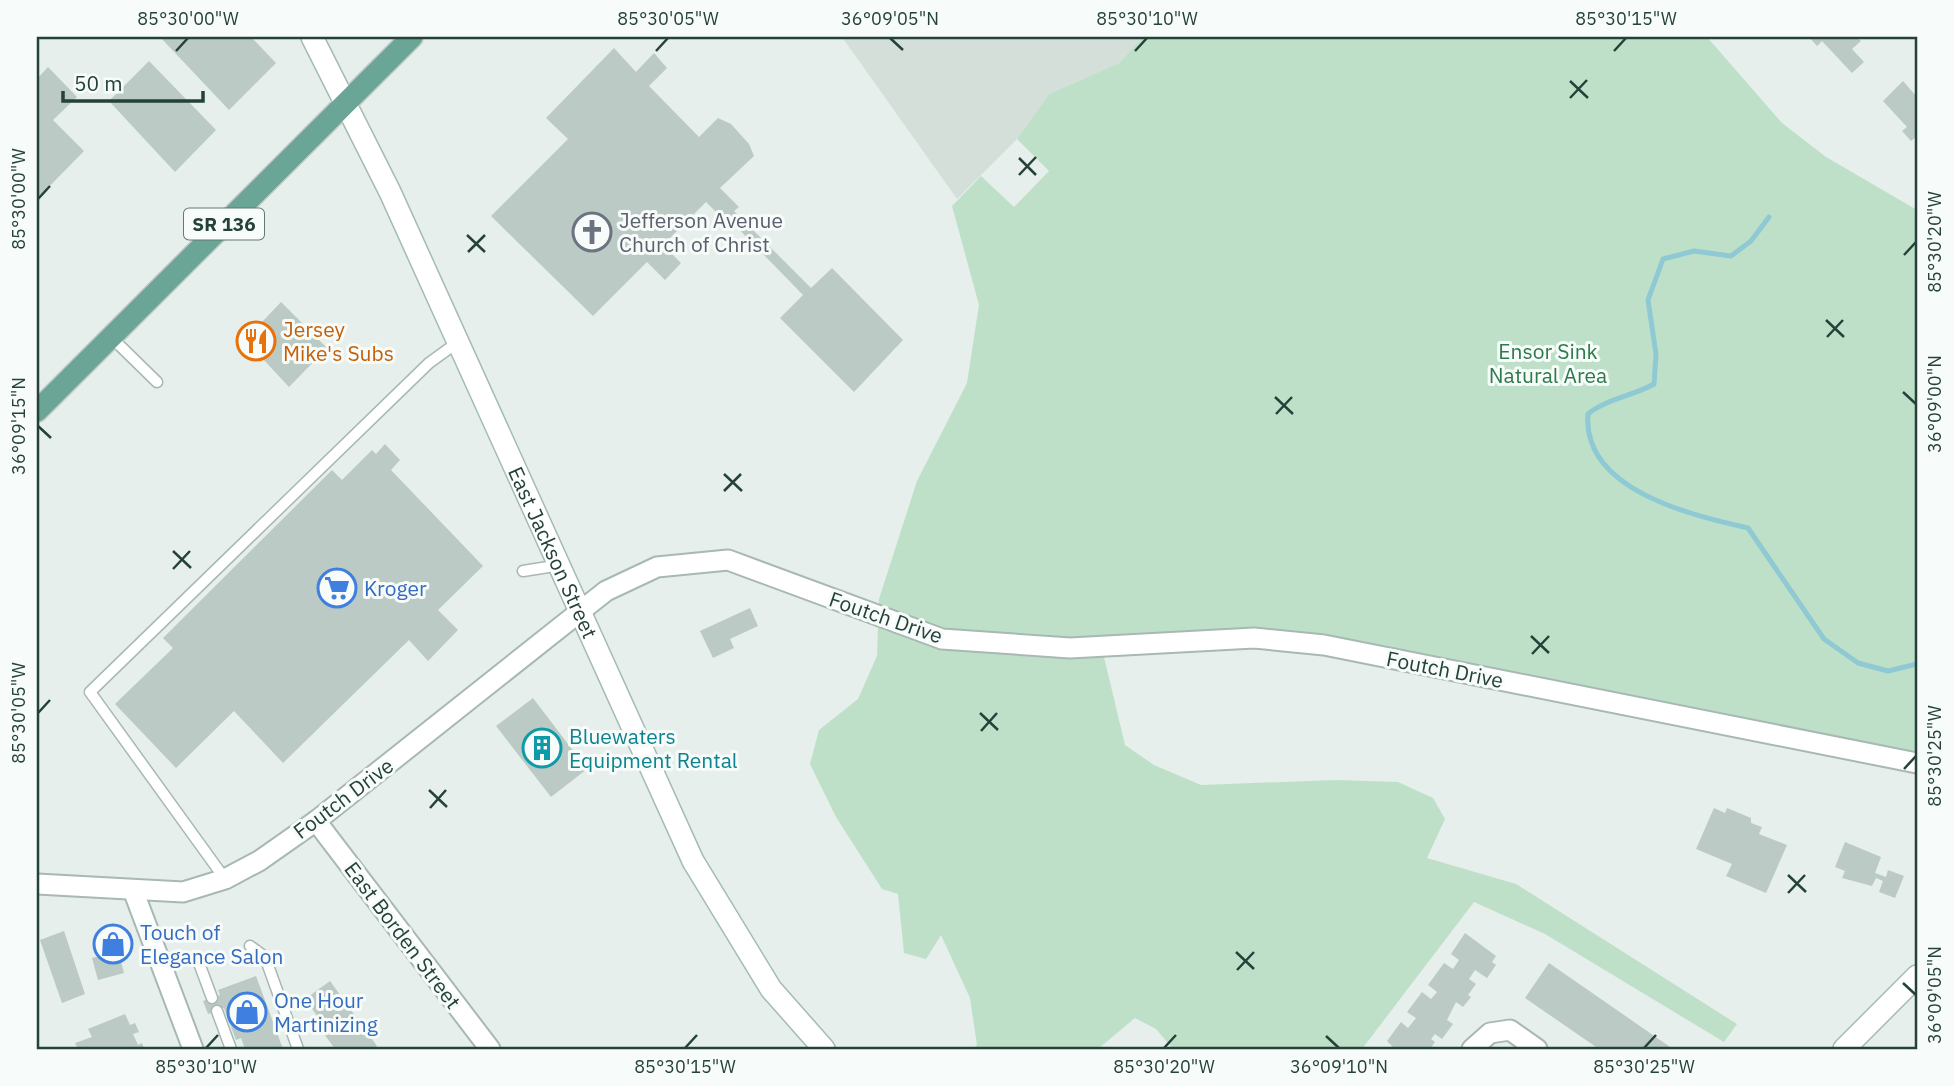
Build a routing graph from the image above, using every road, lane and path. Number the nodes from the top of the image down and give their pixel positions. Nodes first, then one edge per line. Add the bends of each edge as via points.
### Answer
1 (312, 37) edge
2 (412, 37) edge
3 (345, 103) junction
4 (111, 337) junction
5 (458, 342) junction
6 (157, 382) dead end
7 (37, 411) edge
8 (562, 565) junction
9 (523, 570) dead end
10 (582, 612) junction
11 (1917, 763) edge
12 (316, 821) junction
13 (225, 879) junction
14 (37, 884) edge
15 (133, 890) junction
16 (250, 946) dead end
17 (199, 963) dead end
18 (1917, 976) edge
19 (212, 998) dead end
20 (217, 1011) dead end
21 (193, 1049) edge
22 (230, 1049) edge
23 (298, 1049) edge
24 (490, 1049) edge
25 (824, 1049) edge
26 (1472, 1049) edge
27 (1537, 1049) edge
28 (1844, 1049) edge

1 - 3 street, East Jackson Street
2 - 3 main road, SR 136
3 - 4 main road, SR 136
3 - 5 street, East Jackson Street
4 - 6 lane
4 - 7 main road, SR 136
5 - 8 street, East Jackson Street
5 - 13 lane via 429,363 90,692
8 - 9 lane
8 - 10 street, East Jackson Street
10 - 11 street, Foutch Drive via 606,591 657,567 728,561 942,639 1070,648 1254,638 1324,645
10 - 12 street, Foutch Drive
10 - 25 street, East Jackson Street via 710,892 771,989
12 - 13 street, Foutch Drive
12 - 24 street, East Borden Street
13 - 15 street, Foutch Drive via 183,892
14 - 15 street, Foutch Drive
15 - 21 street
16 - 23 lane via 265,957
17 - 19 lane
18 - 28 street
20 - 22 lane
26 - 27 street via 1490,1033 1510,1030

